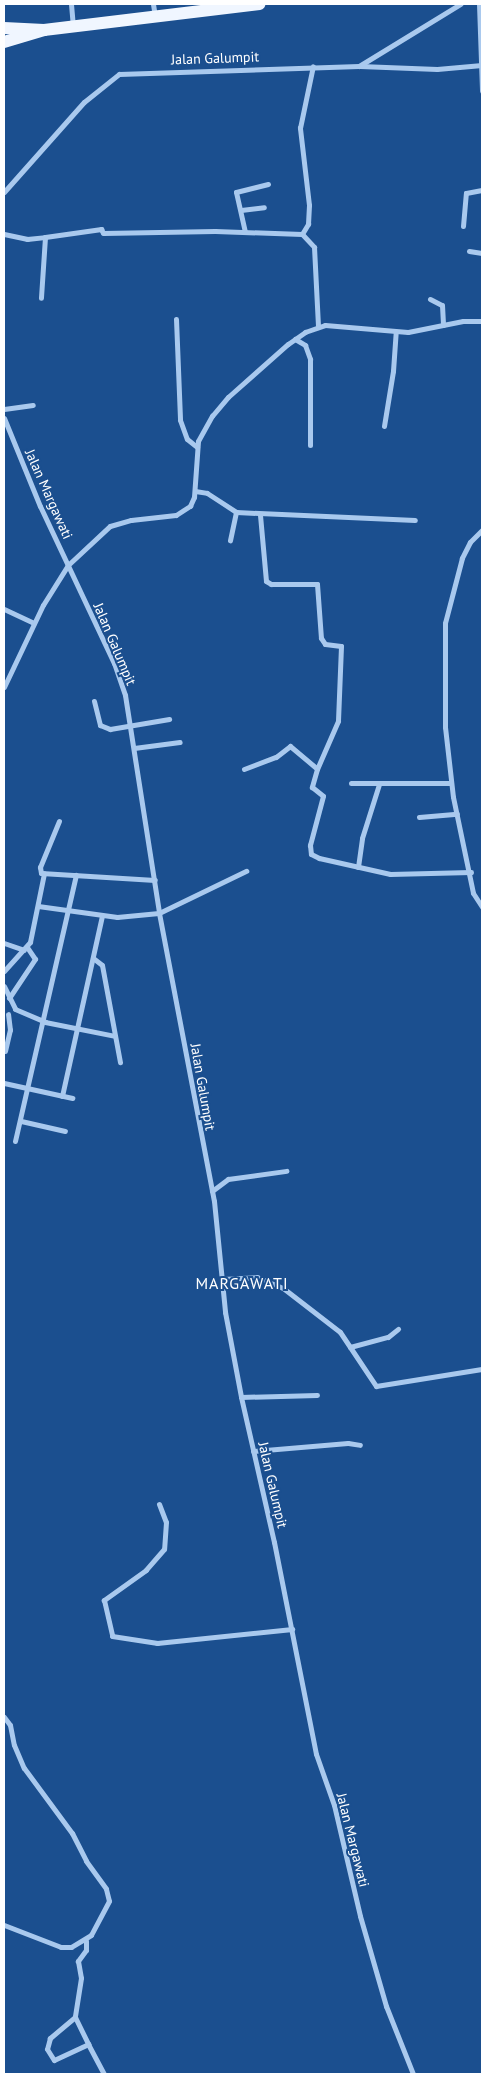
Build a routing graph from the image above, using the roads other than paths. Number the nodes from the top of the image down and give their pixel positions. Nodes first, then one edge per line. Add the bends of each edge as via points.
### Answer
1 (71, 4) edge
2 (259, 4) edge
3 (460, 4) edge
4 (479, 4) edge
5 (215, 6) edge
6 (154, 10) edge
7 (74, 26) junction
8 (8, 31) edge
9 (4, 50) edge
10 (313, 66) junction
11 (359, 66) junction
12 (482, 66) edge
13 (482, 91) edge
14 (268, 184) dead end
15 (482, 190) edge
16 (4, 192) edge
17 (264, 207) dead end
18 (241, 210) junction
19 (464, 226) dead end
20 (245, 232) junction
21 (4, 234) edge
22 (302, 234) junction
23 (45, 237) junction
24 (469, 250) dead end
25 (482, 253) edge
26 (41, 298) dead end
27 (430, 298) dead end
28 (176, 319) dead end
29 (482, 322) edge
30 (443, 325) junction
31 (318, 326) junction
32 (396, 333) junction
33 (298, 341) junction
34 (33, 405) dead end
35 (4, 409) edge
36 (4, 418) edge
37 (384, 426) dead end
38 (310, 445) dead end
39 (197, 447) junction
40 (198, 492) junction
41 (236, 512) junction
42 (260, 515) junction
43 (415, 520) dead end
44 (482, 530) edge
45 (230, 540) dead end
46 (69, 567) junction
47 (74, 579) joint
48 (4, 609) edge
49 (34, 623) junction
50 (4, 687) edge
51 (94, 701) dead end
52 (168, 719) dead end
53 (131, 725) junction
54 (180, 742) dead end
55 (134, 748) junction
56 (244, 769) dead end
57 (317, 769) junction
58 (351, 783) dead end
59 (451, 783) junction
60 (379, 784) junction
61 (453, 815) junction
62 (419, 817) dead end
63 (59, 821) dead end
64 (358, 867) junction
65 (246, 871) dead end
66 (468, 872) junction
67 (44, 873) junction
68 (76, 875) junction
69 (155, 880) junction
70 (38, 906) junction
71 (482, 907) edge
72 (70, 910) junction
73 (159, 912) junction
74 (102, 916) junction
75 (4, 943) edge
76 (25, 948) junction
77 (93, 958) junction
78 (4, 971) edge
79 (4, 986) edge
80 (10, 998) junction
81 (15, 1009) junction
82 (6, 1015) edge
83 (45, 1022) junction
84 (77, 1028) junction
85 (115, 1036) junction
86 (4, 1053) edge
87 (120, 1062) dead end
88 (4, 1083) edge
89 (28, 1089) junction
90 (62, 1096) junction
91 (72, 1098) dead end
92 (20, 1121) junction
93 (65, 1131) dead end
94 (15, 1141) dead end
95 (286, 1171) dead end
96 (212, 1191) junction
97 (223, 1279) junction
98 (398, 1329) dead end
99 (350, 1347) junction
100 (482, 1369) edge
101 (317, 1395) dead end
102 (241, 1398) junction
103 (360, 1446) dead end
104 (253, 1451) junction
105 (159, 1504) dead end
106 (287, 1606) joint
107 (292, 1629) junction
108 (4, 1717) edge
109 (4, 1925) edge
110 (87, 1940) junction
111 (75, 2017) junction
112 (88, 2044) junction
113 (104, 2074) edge
114 (413, 2074) edge

1 - 7 street
2 - 5 main road
3 - 11 street
4 - 12 street
5 - 6 main road
6 - 7 main road
7 - 8 main road
8 - 9 main road
10 - 11 street, Jalan Galumpit
10 - 16 street, Jalan Galumpit via 119,74 84,102
10 - 22 street via 300,128 309,205 308,224
11 - 12 street, Jalan Galumpit via 437,69
12 - 13 street
14 - 18 street via 236,192
15 - 19 street via 466,193
17 - 18 street
18 - 20 street
20 - 22 street
20 - 23 street via 103,233 101,229
21 - 23 street via 27,240
22 - 31 street via 314,247
23 - 26 street
24 - 25 street
27 - 30 street via 442,304
28 - 39 street via 180,420 187,439
29 - 30 street
30 - 32 street
31 - 32 street via 347,325
31 - 33 street
32 - 37 street
33 - 38 street via 310,359
33 - 39 street via 219,406 200,436
34 - 35 street
36 - 46 street, Jalan Margawati
39 - 40 street
40 - 41 street via 207,493
40 - 46 street via 190,506 176,515 110,526
41 - 42 street
41 - 45 street
42 - 43 street
42 - 57 street via 266,581 291,585 317,584 322,641 340,646 339,716
44 - 59 street via 470,542 462,558 445,618 445,726
46 - 47 street, Jalan Margawati
46 - 49 street
47 - 53 street, Jalan Galumpit via 114,663
48 - 49 street
49 - 50 street
51 - 53 street via 100,725 110,729
52 - 53 street
53 - 55 street, Jalan Galumpit
54 - 55 street
55 - 69 street, Jalan Galumpit
56 - 57 street via 276,757 290,746
57 - 64 street via 312,787 323,796 310,852 331,862
58 - 60 street
59 - 60 street
59 - 61 street
60 - 64 street via 362,838
61 - 62 street
61 - 66 street
63 - 67 street via 40,868
64 - 66 street via 399,875
65 - 73 street
66 - 71 street via 475,898
67 - 68 street
67 - 70 street
68 - 69 street
68 - 72 street
69 - 73 street, Jalan Galumpit
70 - 72 street
70 - 76 street
72 - 74 street
72 - 83 street
73 - 74 street
73 - 96 street, Jalan Galumpit
74 - 77 street
75 - 76 street
76 - 78 street
76 - 80 street via 35,959
77 - 84 street
77 - 85 street via 102,964
79 - 80 street
80 - 81 street
81 - 82 street
81 - 83 street
82 - 86 street via 10,1030
83 - 84 street
83 - 89 street
84 - 85 street
84 - 90 street
85 - 87 street
88 - 89 street
89 - 90 street
89 - 92 street
90 - 91 street
92 - 93 street
92 - 94 street
95 - 96 street via 228,1179
96 - 97 street, Jalan Galumpit
97 - 99 street via 257,1277 271,1281 340,1332
97 - 102 street, Jalan Galumpit
98 - 99 street via 388,1337
99 - 100 street via 376,1386
101 - 102 street
102 - 104 street, Jalan Galumpit
103 - 104 street via 348,1443
104 - 106 street, Jalan Galumpit
105 - 107 street via 166,1522 164,1549 146,1570 104,1600 112,1636 157,1643
106 - 107 street, Jalan Margawati
107 - 114 street, Jalan Margawati via 310,1727 334,1806 364,1931 395,2036
108 - 110 street via 9,1722 24,1768 72,1832 108,1892 108,1906
109 - 110 street via 61,1947 71,1947
110 - 111 street via 86,1950 78,1961 81,1978
111 - 112 street
111 - 112 street via 50,2038 48,2052 54,2060
112 - 113 street

